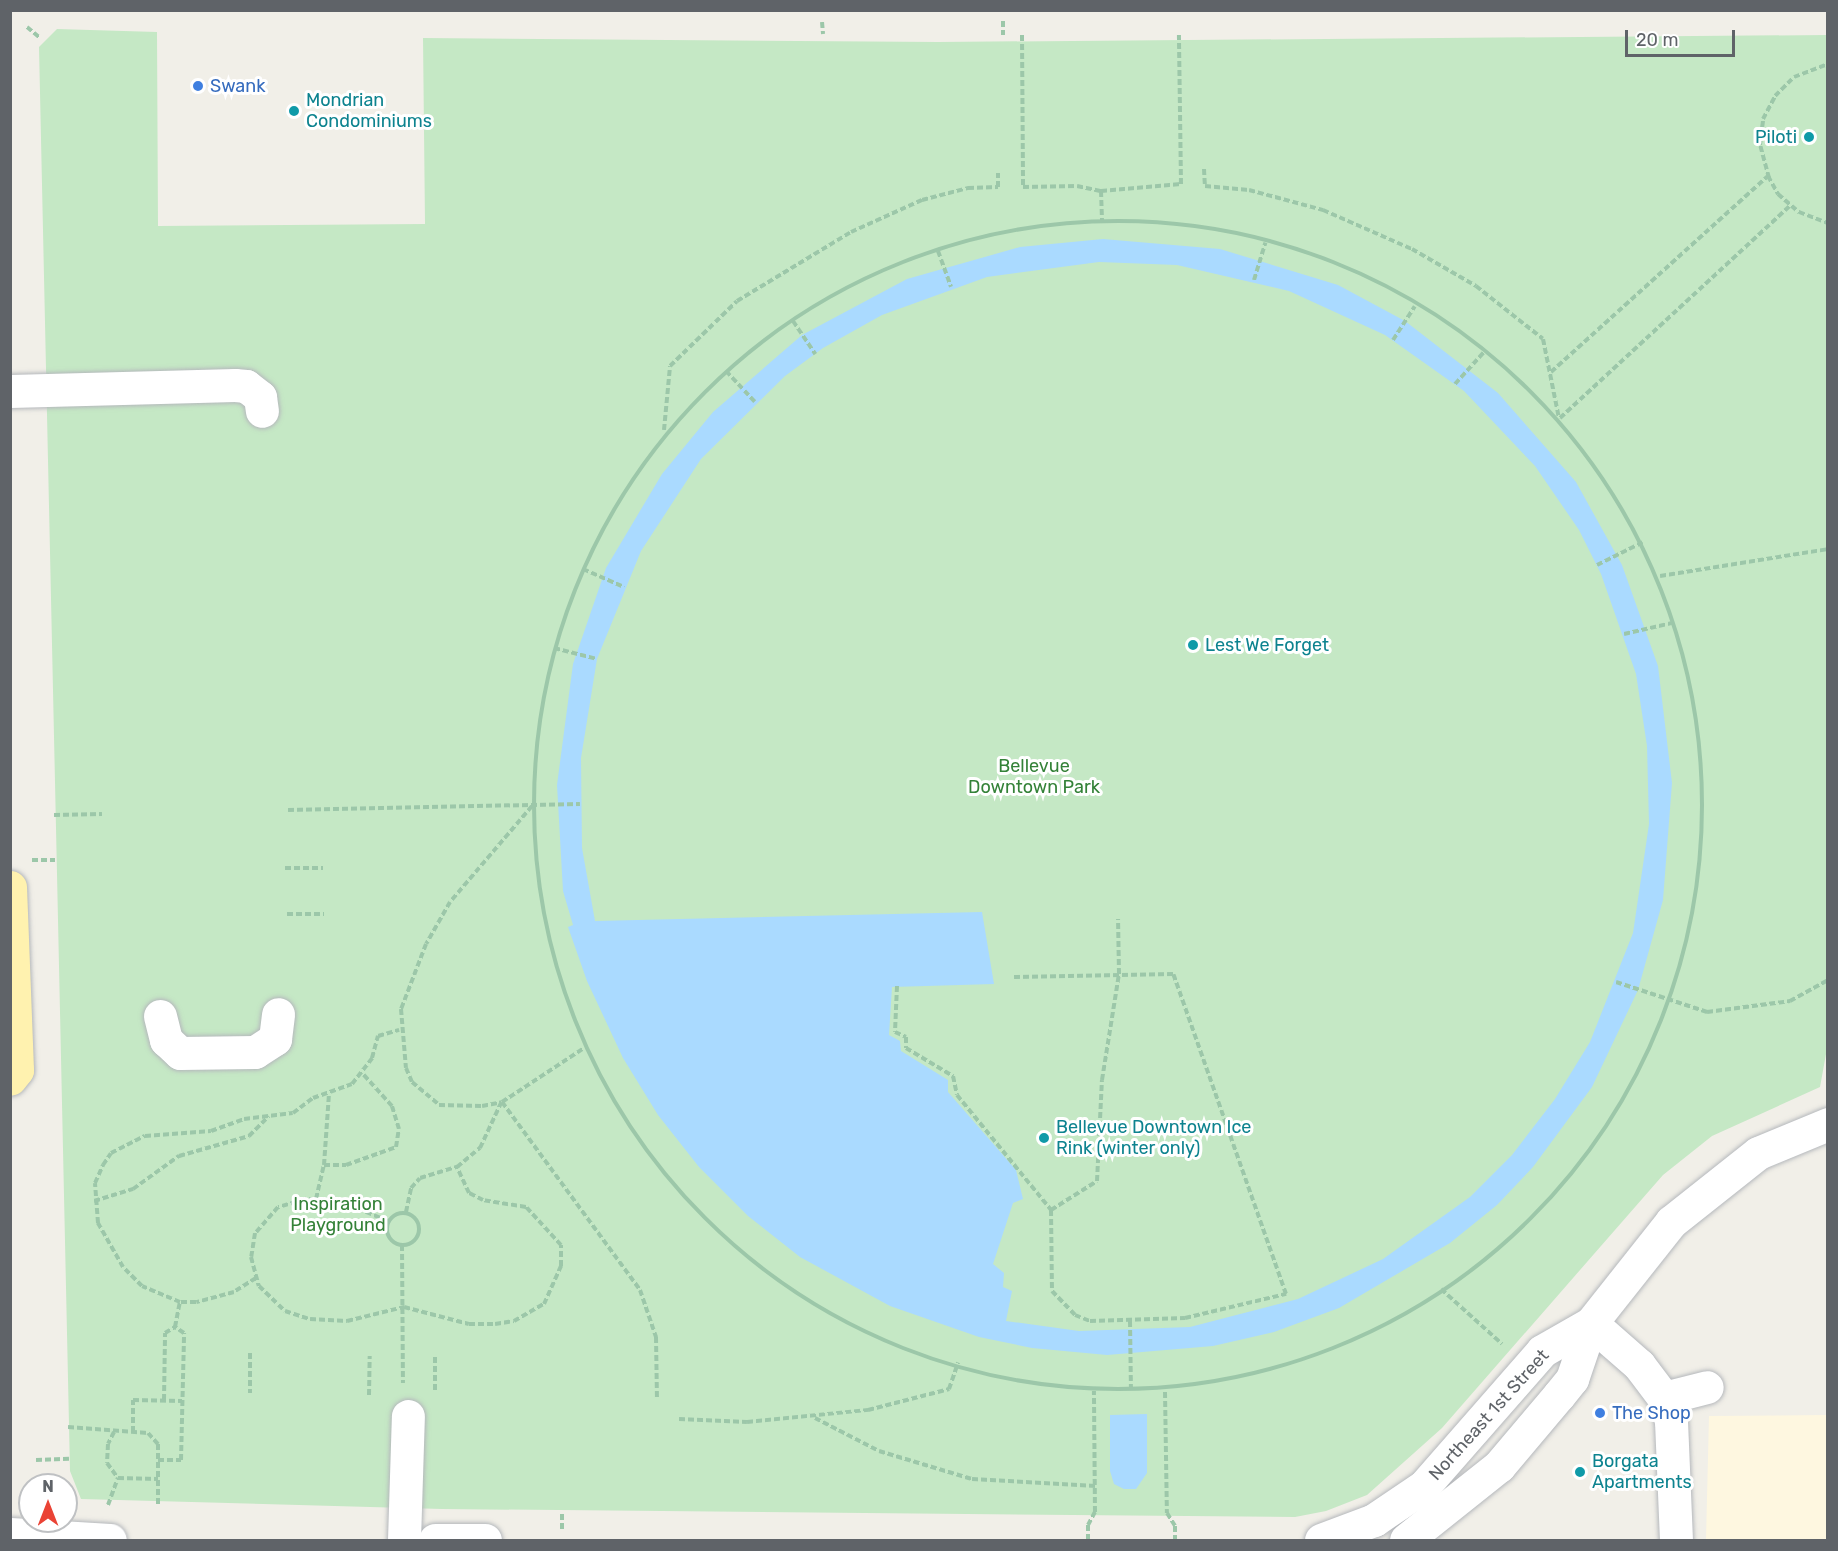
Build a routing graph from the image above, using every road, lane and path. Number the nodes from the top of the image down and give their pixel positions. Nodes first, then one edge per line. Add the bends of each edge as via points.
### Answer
1 (1003, 21) dead end
2 (822, 22) dead end
3 (27, 27) dead end
4 (823, 34) dead end
5 (1003, 34) dead end
6 (1022, 34) dead end
7 (1179, 34) dead end
8 (39, 37) dead end
9 (1827, 64) edge
10 (1204, 169) dead end
11 (998, 173) dead end
12 (1769, 178) junction
13 (1101, 191) junction
14 (1791, 205) junction
15 (1102, 223) junction
16 (1827, 223) edge
17 (1265, 243) junction
18 (938, 251) junction
19 (1254, 280) dead end
20 (951, 287) dead end
21 (1415, 306) junction
22 (793, 321) junction
23 (1393, 340) dead end
24 (1484, 352) junction
25 (815, 354) dead end
26 (726, 371) junction
27 (1550, 372) junction
28 (1455, 384) dead end
29 (10, 391) edge
30 (755, 402) dead end
31 (262, 411) dead end
32 (1559, 419) junction
33 (664, 431) junction
34 (1643, 542) junction
35 (1827, 549) edge
36 (1597, 565) dead end
37 (583, 569) junction
38 (1660, 576) junction
39 (624, 587) dead end
40 (1676, 622) junction
41 (1624, 634) dead end
42 (554, 648) junction
43 (597, 660) dead end
44 (580, 804) dead end
45 (532, 805) junction
46 (288, 810) dead end
47 (102, 814) dead end
48 (54, 815) dead end
49 (55, 860) dead end
50 (285, 868) dead end
51 (323, 868) dead end
52 (17, 874) edge
53 (287, 914) dead end
54 (324, 914) dead end
55 (1118, 919) dead end
56 (1119, 974) junction
57 (1014, 977) dead end
58 (1827, 980) edge
59 (1616, 982) dead end
60 (897, 986) dead end
61 (1671, 1001) junction
62 (278, 1014) dead end
63 (160, 1016) dead end
64 (399, 1030) junction
65 (584, 1048) junction
66 (363, 1074) junction
67 (10, 1079) edge
68 (328, 1094) junction
69 (502, 1102) junction
70 (269, 1116) junction
71 (1827, 1124) edge
72 (324, 1165) junction
73 (457, 1167) junction
74 (316, 1199) junction
75 (94, 1201) junction
76 (1051, 1210) junction
77 (406, 1212) junction
78 (388, 1221) junction
79 (402, 1245) junction
80 (256, 1278) junction
81 (1441, 1289) junction
82 (180, 1302) junction
83 (404, 1307) junction
84 (1130, 1321) junction
85 (1591, 1323) junction
86 (175, 1327) junction
87 (1499, 1342) dead end
88 (250, 1353) dead end
89 (370, 1356) dead end
90 (435, 1357) dead end
91 (958, 1364) junction
92 (1707, 1387) dead end
93 (1094, 1391) junction
94 (1131, 1392) junction
95 (1166, 1392) junction
96 (250, 1393) dead end
97 (369, 1395) dead end
98 (435, 1396) dead end
99 (1664, 1398) junction
100 (165, 1400) junction
101 (657, 1400) dead end
102 (182, 1401) junction
103 (405, 1405) joint
104 (814, 1417) junction
105 (680, 1419) dead end
106 (68, 1427) dead end
107 (114, 1432) junction
108 (133, 1432) junction
109 (69, 1459) dead end
110 (36, 1460) dead end
111 (158, 1460) junction
112 (118, 1478) junction
113 (158, 1479) junction
114 (1096, 1486) junction
115 (108, 1505) dead end
116 (158, 1506) dead end
117 (562, 1514) dead end
118 (562, 1529) dead end
119 (10, 1534) edge
120 (110, 1540) edge
121 (404, 1540) edge
122 (435, 1540) edge
123 (485, 1540) edge
124 (1088, 1540) edge
125 (1174, 1540) edge
126 (1321, 1540) edge
127 (1406, 1540) edge
128 (1676, 1540) edge

1 - 5 path
2 - 4 path
3 - 8 path
6 - 13 path via 1023,187 1077,186
7 - 13 path via 1181,184
9 - 12 path via 1794,77 1775,96 1763,119 1760,146
10 - 27 path via 1205,186 1249,190 1323,210 1412,249 1476,286 1543,339
11 - 33 path via 998,187 968,188 922,200 851,232 737,301 670,366
12 - 14 path
12 - 27 path
13 - 15 path
14 - 16 path
14 - 32 path
15 - 17 path via 1207,231
15 - 18 path via 996,234
17 - 19 path
17 - 21 path via 1342,270
18 - 20 path
18 - 22 path via 879,272
21 - 23 path
21 - 24 path
22 - 25 path
22 - 26 path
24 - 28 path
24 - 32 path
26 - 30 path
26 - 33 path
27 - 32 path
29 - 31 street via 147,402 246,386 260,397
32 - 34 path via 1603,474
33 - 37 path via 626,488
34 - 36 path
34 - 38 path
35 - 38 path
37 - 39 path
37 - 42 path
38 - 40 path
40 - 41 path
40 - 61 path via 1700,732 1704,836 1695,911
42 - 43 path
42 - 45 path via 538,713
44 - 45 path
45 - 46 path
45 - 64 path via 450,902 408,984
45 - 65 path via 540,907 553,962
47 - 48 path
49 - 52 path
50 - 51 path
52 - 67 main road via 17,1070
53 - 54 path
55 - 56 path
56 - 57 path
56 - 76 path via 1102,1080 1097,1181
56 - 84 path via 1173,974 1286,1294 1217,1312
58 - 61 path via 1790,1001 1750,1010 1707,1012
59 - 61 path
60 - 76 path via 895,1032 906,1037 906,1048 953,1076 957,1095
61 - 81 path via 1626,1098 1596,1145 1550,1201 1489,1256
62 - 63 street via 275,1039 255,1052 180,1053 166,1040
64 - 66 path via 378,1036
64 - 69 path via 406,1068 424,1096 453,1109
65 - 69 path
65 - 91 path via 622,1117 672,1184 737,1249 819,1305 887,1338
66 - 68 path
66 - 72 path via 392,1106 399,1129 396,1147 346,1165
68 - 70 path via 313,1098 293,1113
68 - 72 path
69 - 73 path via 480,1148
69 - 101 path via 640,1290 656,1336
70 - 75 path via 249,1136 179,1156 133,1189
70 - 75 path via 211,1131 129,1140 103,1165
71 - 85 street via 1758,1153 1717,1182 1650,1244
72 - 74 path
73 - 77 path via 420,1178 411,1188
73 - 83 path via 469,1192 483,1200 526,1207 541,1218 561,1245 554,1289 531,1314 495,1324 469,1324
74 - 78 path via 342,1202
74 - 80 path via 292,1201 264,1219 252,1246
75 - 82 path via 98,1222 123,1267 142,1286
76 - 84 path via 1052,1291 1075,1315 1090,1321
77 - 78 path
77 - 79 path via 418,1222 419,1233 413,1242
78 - 79 path via 389,1237
79 - 83 path
80 - 82 path via 215,1298
80 - 83 path via 272,1302 310,1319 347,1321
81 - 87 path
81 - 95 path via 1344,1344 1204,1388
82 - 86 path
83 - 103 path
84 - 94 path
85 - 99 street via 1639,1365
85 - 126 street, Northeast 1st Street via 1542,1351 1424,1486 1374,1520
85 - 127 street, Northeast 1st Street via 1572,1379 1514,1449 1444,1515
86 - 100 path via 165,1334
86 - 102 path via 184,1333
88 - 96 path
89 - 97 path
90 - 98 path
91 - 93 path
91 - 104 path via 949,1389 879,1408
92 - 99 street
93 - 94 path
93 - 114 path
94 - 95 path
95 - 125 path via 1167,1513 1174,1526
99 - 128 street via 1671,1421
100 - 102 path
100 - 108 path via 133,1400
102 - 111 path via 181,1460
103 - 121 street
104 - 105 path via 747,1422
104 - 114 path via 879,1451 972,1479
106 - 107 path
107 - 108 path
107 - 112 path via 108,1444 107,1463
108 - 111 path via 148,1433 158,1444
109 - 110 path
111 - 113 path
112 - 113 path
112 - 115 path
113 - 116 path
114 - 124 path
117 - 118 path
119 - 120 street
122 - 123 street

